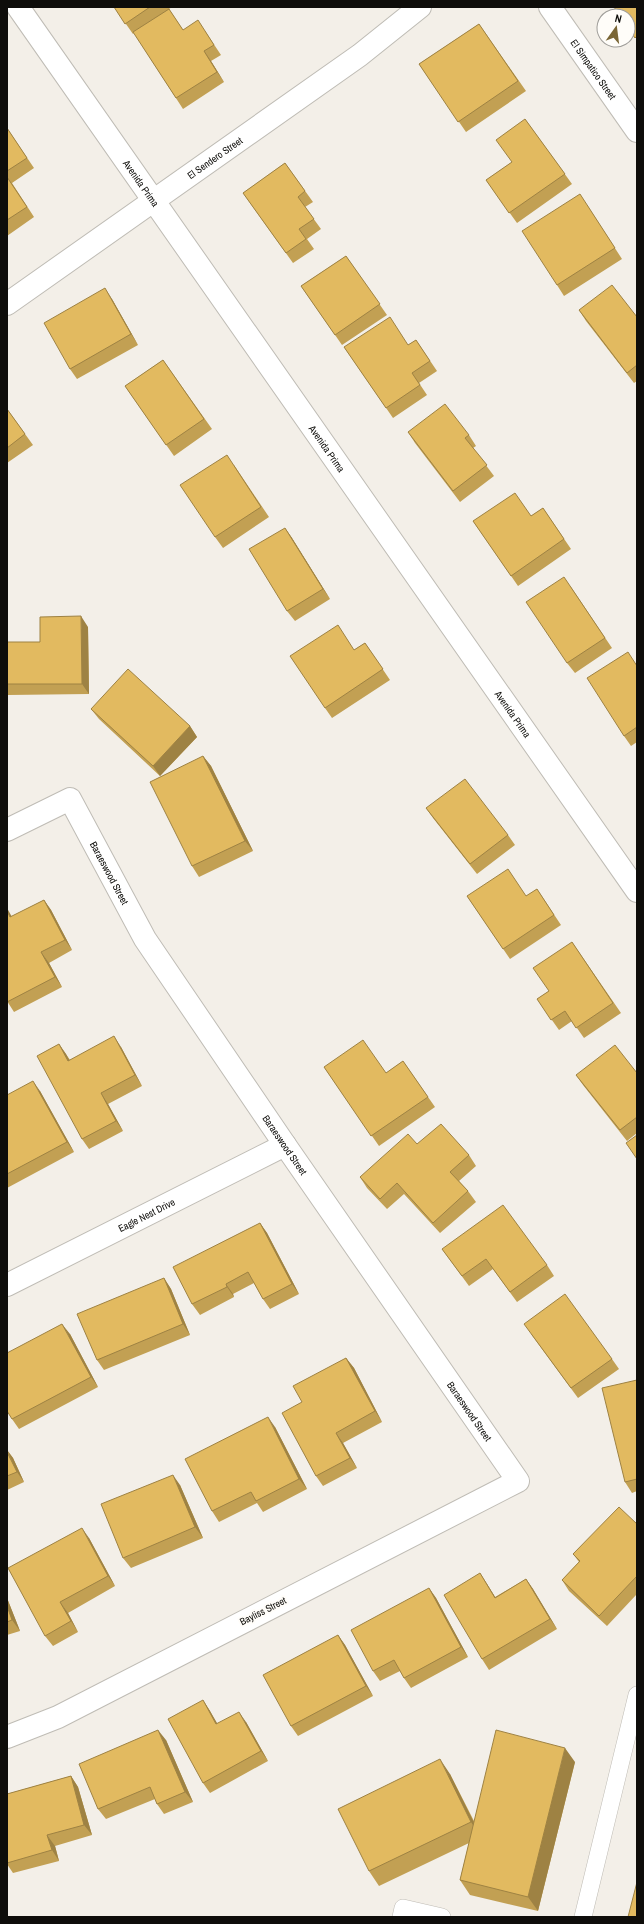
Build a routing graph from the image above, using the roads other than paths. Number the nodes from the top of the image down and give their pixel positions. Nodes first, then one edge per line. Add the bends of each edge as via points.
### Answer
1 (18, 7) edge
2 (420, 7) edge
3 (550, 7) edge
4 (637, 131) edge
5 (154, 201) junction
6 (7, 304) edge
7 (7, 830) edge
8 (637, 890) edge
9 (285, 1145) junction
10 (7, 1285) edge
11 (518, 1481) joint
12 (637, 1695) edge
13 (7, 1737) edge
14 (400, 1917) edge
15 (442, 1917) edge
16 (584, 1917) edge

1 - 5 street, Avenida Prima
2 - 5 street, El Sendero Street via 360,55
3 - 4 street, El Simpatico Street
5 - 6 street, El Sendero Street
5 - 8 street, Avenida Prima
7 - 9 street, Baraeswood Street via 70,799 145,939
9 - 10 street, Eagle Nest Drive
9 - 11 street, Baraeswood Street
11 - 13 street, Bayliss Street via 58,1717
12 - 16 lane
14 - 15 lane via 403,1908

